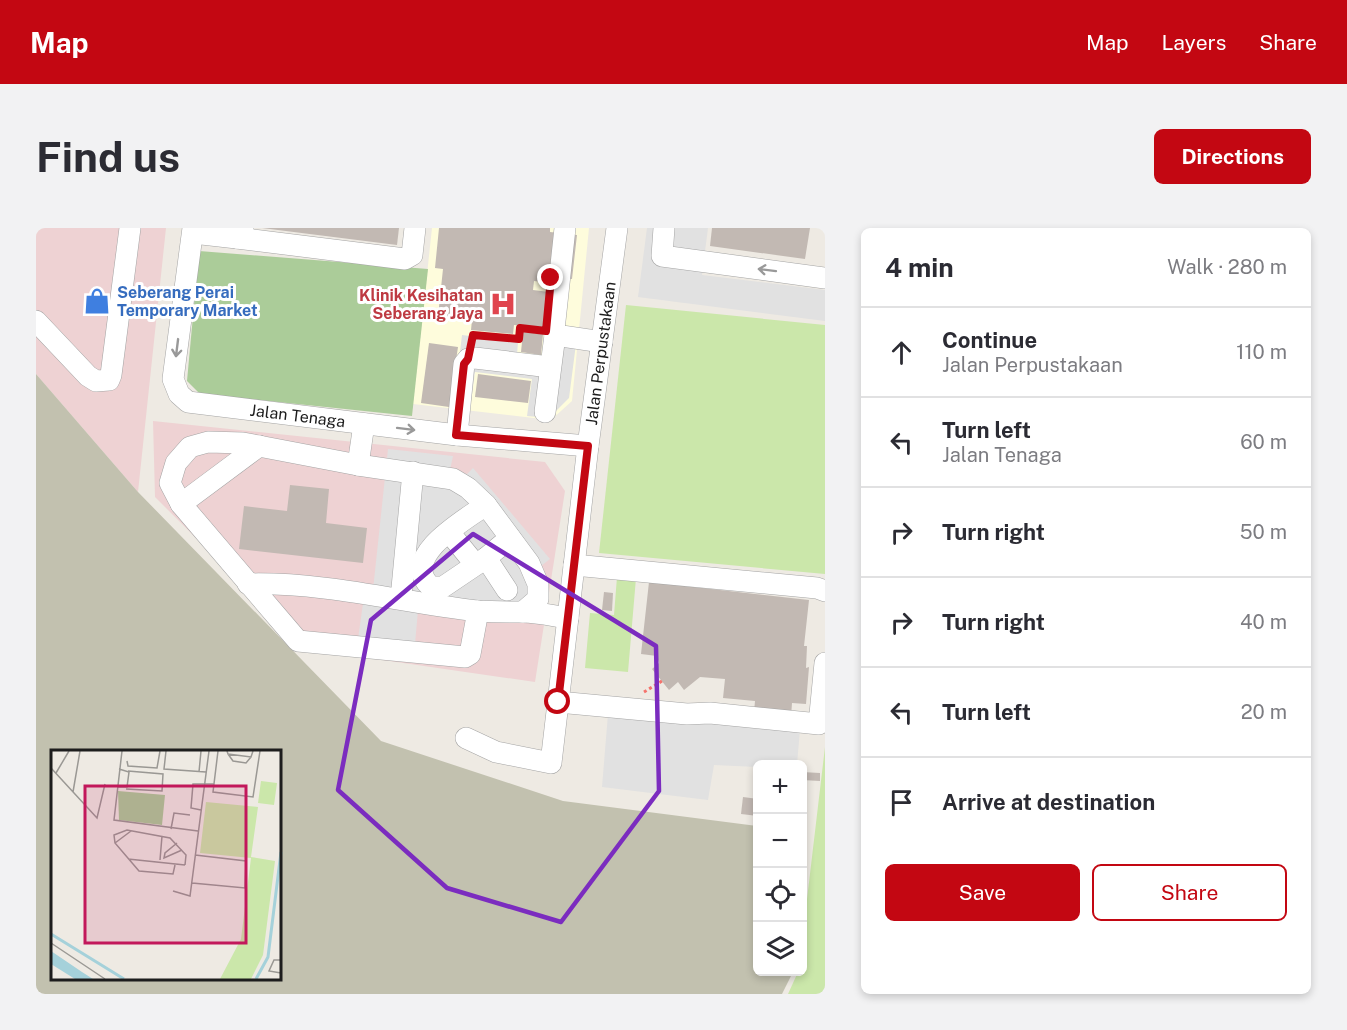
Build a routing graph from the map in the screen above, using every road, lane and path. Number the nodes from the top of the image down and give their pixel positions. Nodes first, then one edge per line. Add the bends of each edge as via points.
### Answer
1 (130, 228) edge
2 (415, 228) edge
3 (565, 228) edge
4 (617, 228) edge
5 (664, 228) edge
6 (193, 230) edge
7 (240, 233) edge
8 (825, 278) edge
9 (36, 321) edge
10 (546, 333) junction
11 (602, 342) junction
12 (468, 359) junction
13 (550, 367) junction
14 (545, 412) dead end
15 (364, 424) junction
16 (456, 435) junction
17 (259, 446) junction
18 (588, 446) junction
19 (358, 465) junction
20 (413, 472) junction
21 (181, 504) junction
22 (486, 505) junction
23 (449, 532) junction
24 (510, 538) junction
25 (480, 561) junction
26 (574, 565) junction
27 (248, 584) junction
28 (402, 588) dead end
29 (507, 590) dead end
30 (825, 591) edge
31 (478, 611) junction
32 (524, 612) junction
33 (568, 618) junction
34 (825, 663) edge
35 (558, 702) junction
36 (466, 738) dead end

1 - 9 street via 109,380 96,381 88,376
2 - 7 street via 412,255 405,259
3 - 10 street via 554,330
4 - 11 street, Jalan Perpustakaan
8 -> 5 street via 662,256
6 - 7 street
6 -> 15 street, Jalan Tenaga via 173,379 179,394 188,402
10 - 11 street
10 - 12 path via 520,328 519,339 473,335
10 - 13 street
11 - 18 street, Jalan Perpustakaan
12 - 13 street
12 - 16 street via 464,364
13 - 14 street
15 -> 16 street, Jalan Tenaga
15 - 19 street
16 - 18 street, Jalan Tenaga
17 - 19 street
17 - 21 street
17 - 21 street via 208,442 190,447 176,463 170,483
18 - 26 street, Jalan Perpustakaan
19 - 20 street
20 - 22 street via 453,479
20 - 28 street
21 - 27 street
22 - 23 street
22 - 24 street
23 - 25 street
23 - 25 street via 427,551 421,563 423,580 431,587 443,587
24 - 25 street
24 - 32 street via 529,562 538,584 538,599
25 - 29 street
26 - 30 street
26 - 33 street, Jalan Perpustakaan
27 - 31 street via 361,591
27 - 31 street via 298,641 465,657 470,654
31 - 32 street
32 - 33 street
33 - 35 street, Jalan Perpustakaan
34 - 35 street via 819,724
35 - 36 street, Jalan Perpustakaan via 551,763 496,752

